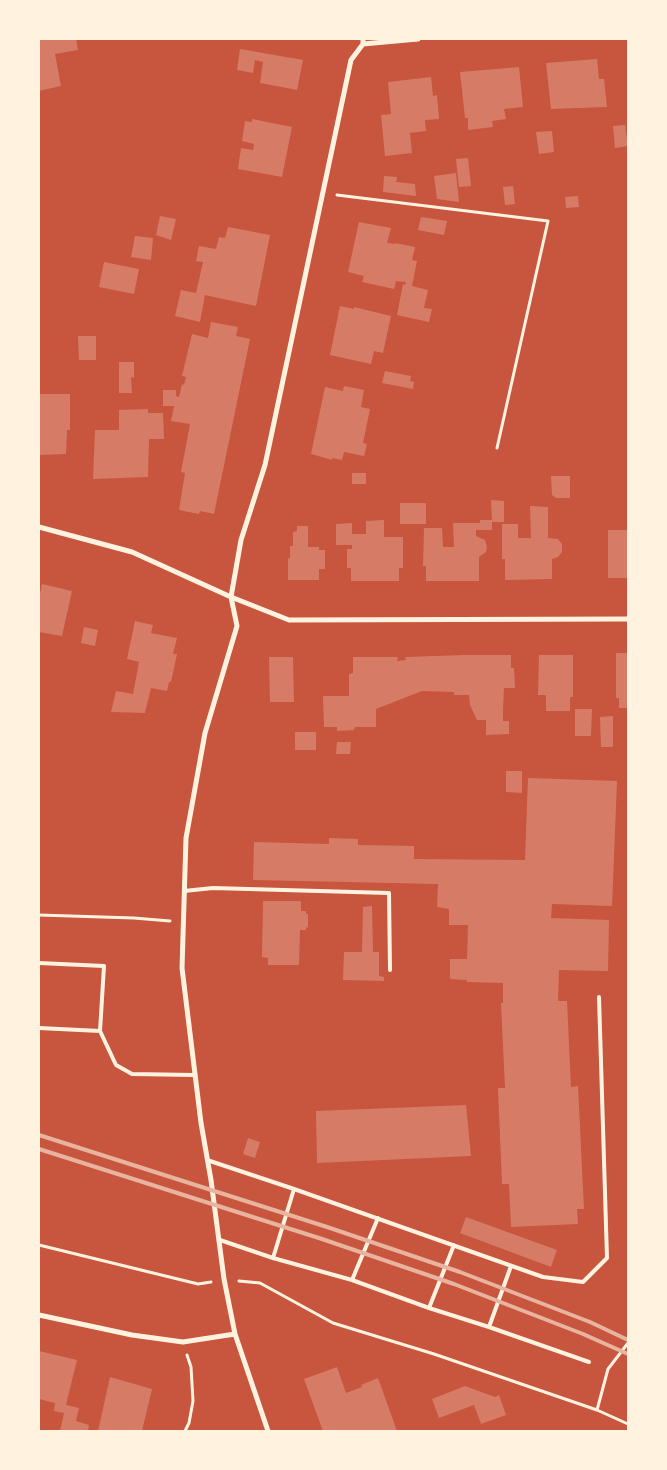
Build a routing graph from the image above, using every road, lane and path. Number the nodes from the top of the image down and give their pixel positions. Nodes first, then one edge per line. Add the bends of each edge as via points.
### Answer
1 (418, 39) edge
2 (363, 41) edge
3 (324, 193) junction
4 (497, 448) dead end
5 (39, 527) edge
6 (231, 597) junction
7 (628, 619) edge
8 (184, 891) junction
9 (39, 915) edge
10 (184, 922) junction
11 (39, 963) edge
12 (390, 970) dead end
13 (599, 998) dead end
14 (39, 1028) edge
15 (100, 1031) junction
16 (194, 1075) junction
17 (207, 1160) junction
18 (294, 1188) junction
19 (378, 1218) junction
20 (220, 1240) junction
21 (39, 1245) edge
22 (454, 1245) junction
23 (273, 1258) junction
24 (511, 1266) junction
25 (224, 1278) junction
26 (352, 1280) junction
27 (429, 1308) junction
28 (39, 1315) edge
29 (489, 1326) junction
30 (236, 1334) junction
31 (183, 1342) junction
32 (628, 1343) edge
33 (589, 1362) dead end
34 (597, 1410) junction
35 (628, 1424) edge
36 (185, 1431) edge
37 (268, 1431) edge

1 - 2 street
2 - 3 street via 351,60
3 - 4 path via 548,221
3 - 6 street via 265,465 241,540
5 - 6 street via 132,552
6 - 7 street via 289,620
6 - 8 street via 238,626 205,734 186,838
8 - 10 street
8 - 12 lane via 213,888 389,893
9 - 10 path
10 - 16 street via 182,968
11 - 15 lane via 104,966
13 - 24 lane via 607,1258 583,1282 543,1277
14 - 15 lane
15 - 16 lane via 116,1065 132,1074
16 - 17 street
17 - 18 lane
17 - 20 street
18 - 19 lane
18 - 23 lane
19 - 22 lane
19 - 26 lane
20 - 23 lane
20 - 25 street
21 - 25 path via 198,1284
22 - 24 lane
22 - 27 lane
23 - 26 lane
24 - 29 lane
25 - 30 street
25 - 34 path via 260,1284 333,1323
26 - 27 lane
27 - 29 lane
28 - 31 street via 132,1335
29 - 33 lane
30 - 31 street
30 - 37 street
31 - 36 path via 191,1368 193,1401
32 - 34 path via 608,1369
34 - 35 path

